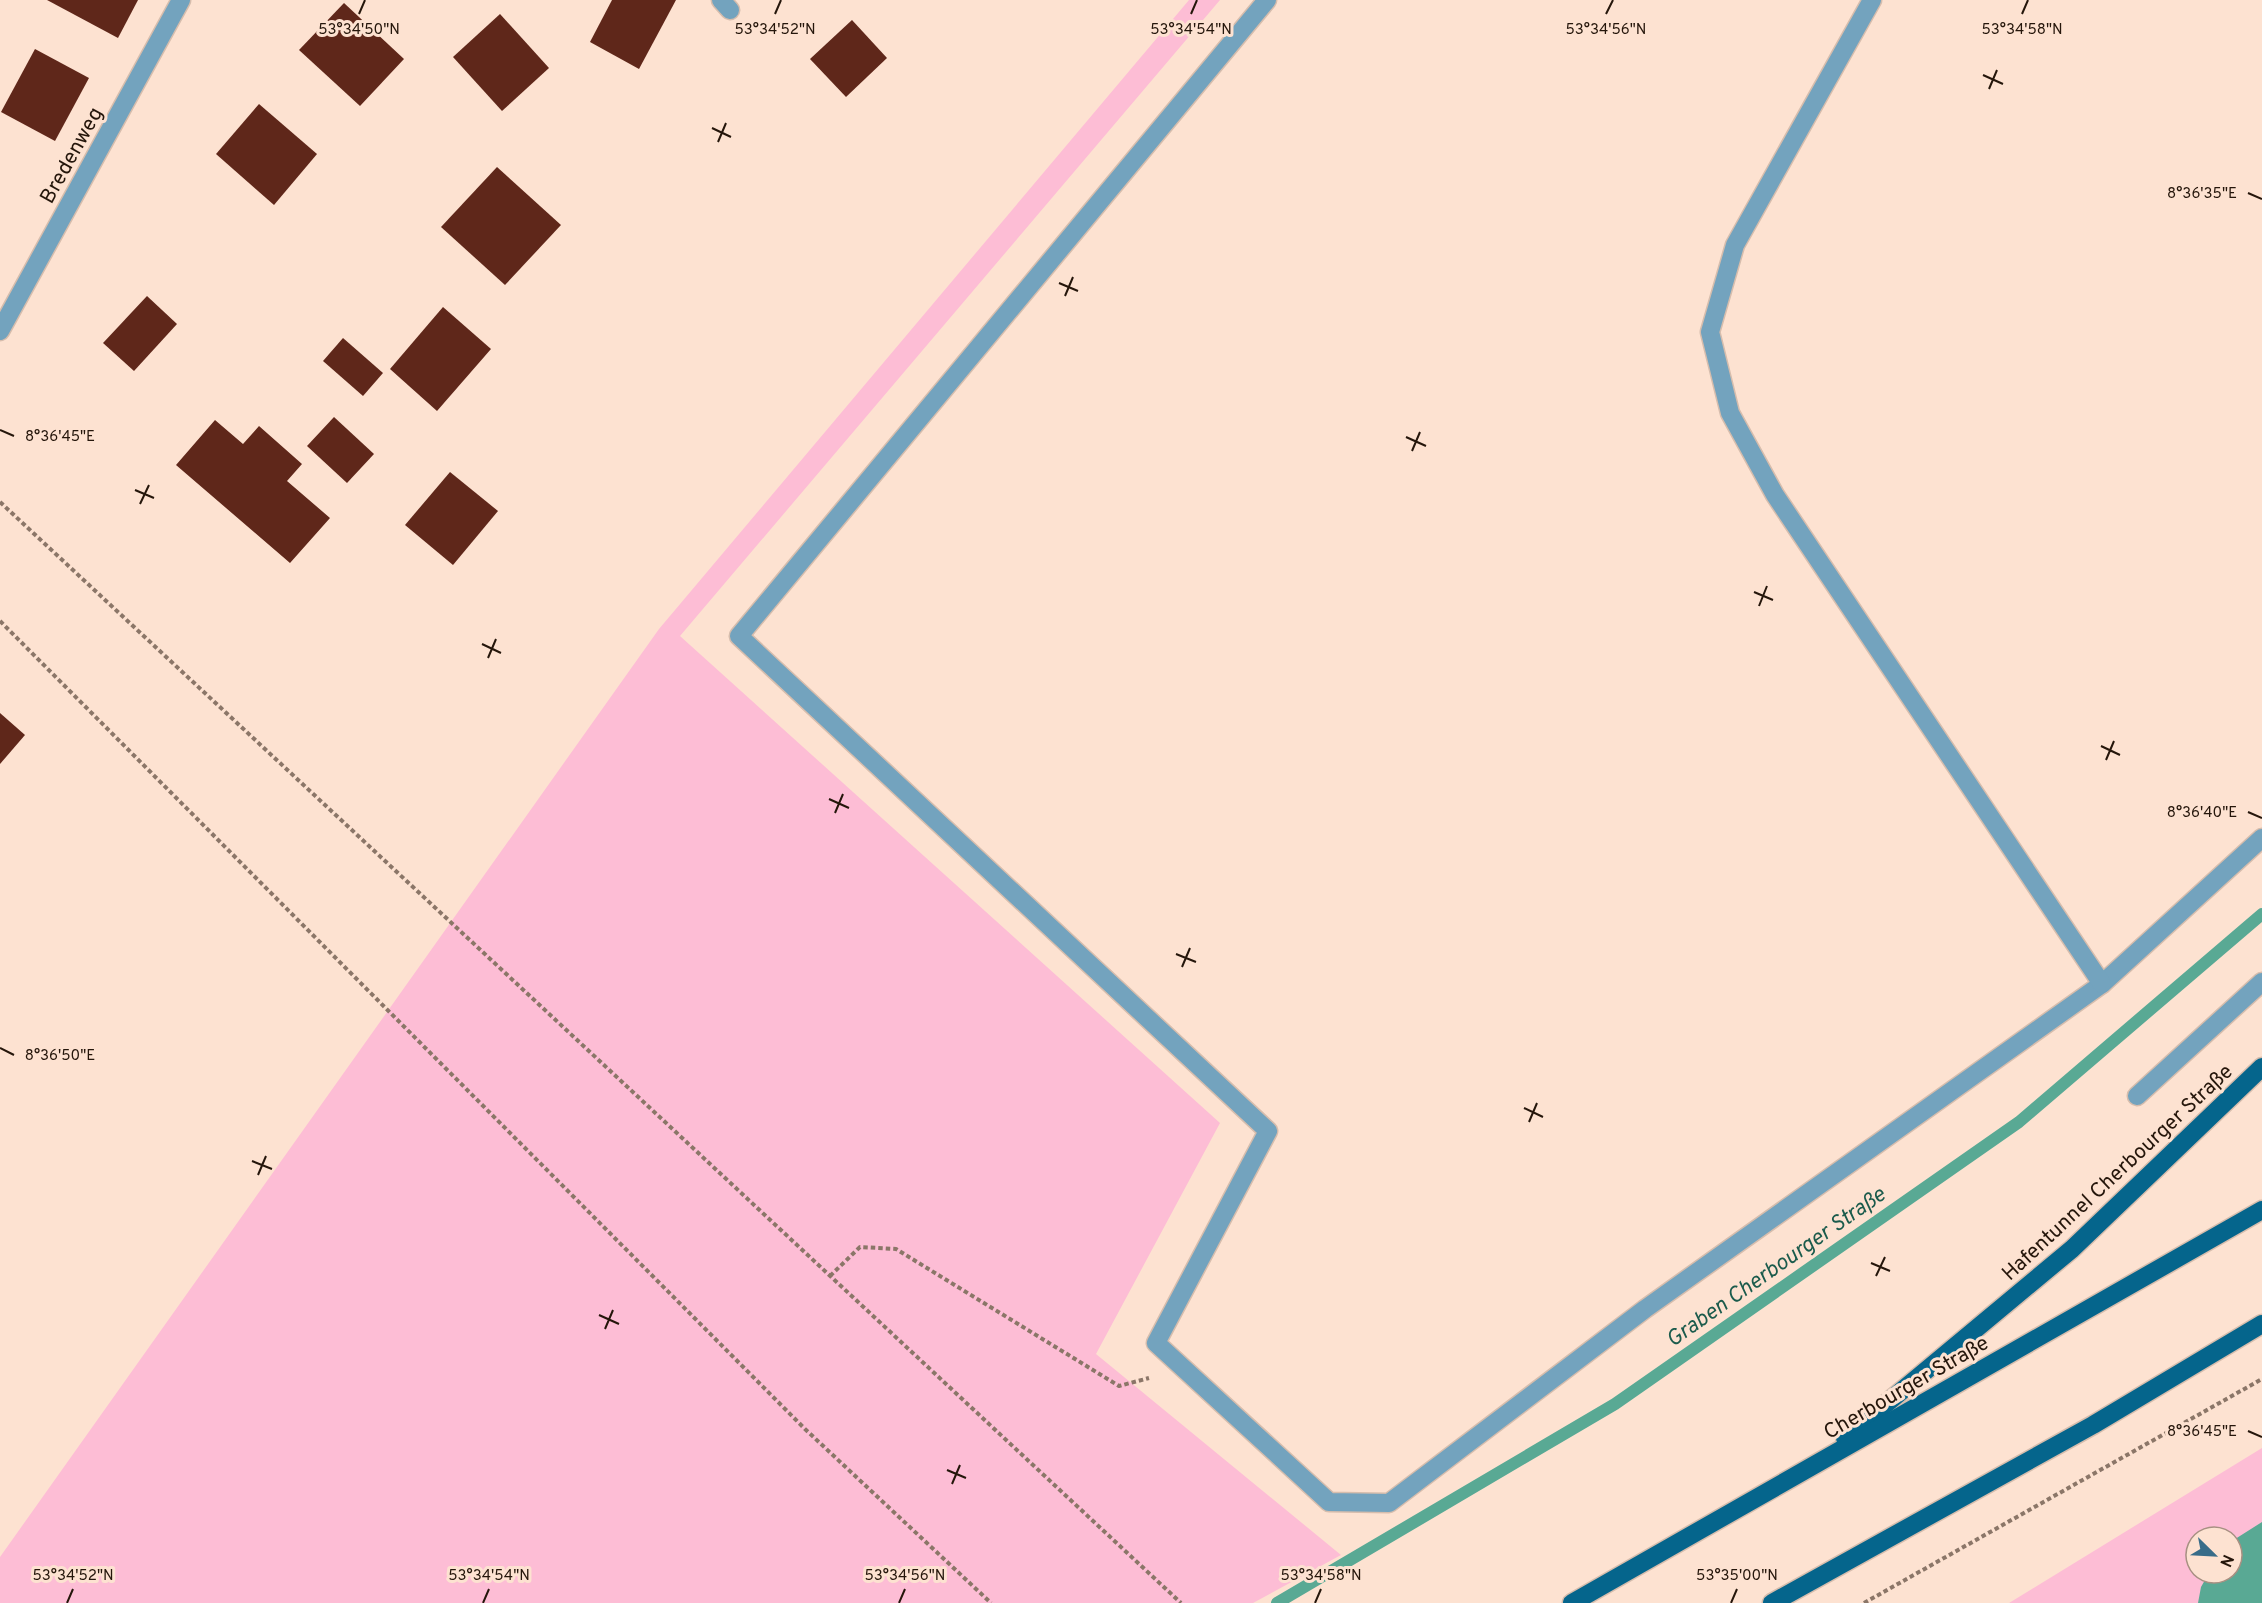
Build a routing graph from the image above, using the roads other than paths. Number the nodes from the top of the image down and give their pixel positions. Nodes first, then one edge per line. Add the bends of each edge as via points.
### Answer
1 (181, 0) edge
2 (1267, 0) edge
3 (1872, 0) edge
4 (0, 331) edge
5 (2262, 838) edge
6 (2262, 982) edge
7 (2102, 984) junction
8 (2262, 1067) edge
9 (2137, 1095) dead end
10 (2262, 1210) edge
11 (2262, 1324) edge
12 (1807, 1470) junction
13 (1572, 1603) edge
14 (1772, 1603) edge

1 - 4 street, Bredenweg
2 - 7 street via 739,636 1268,1131 1156,1343 1329,1502 1389,1503 1645,1310
3 - 7 street via 1735,245 1710,332 1730,413 1776,495
5 - 7 street
6 - 9 street
8 - 12 main road, Hafentunnel Cherbourger Straße via 2072,1249
10 - 12 main road, Cherbourger Straße
11 - 14 main road via 2093,1425
12 - 13 main road, Cherbourger Straße

